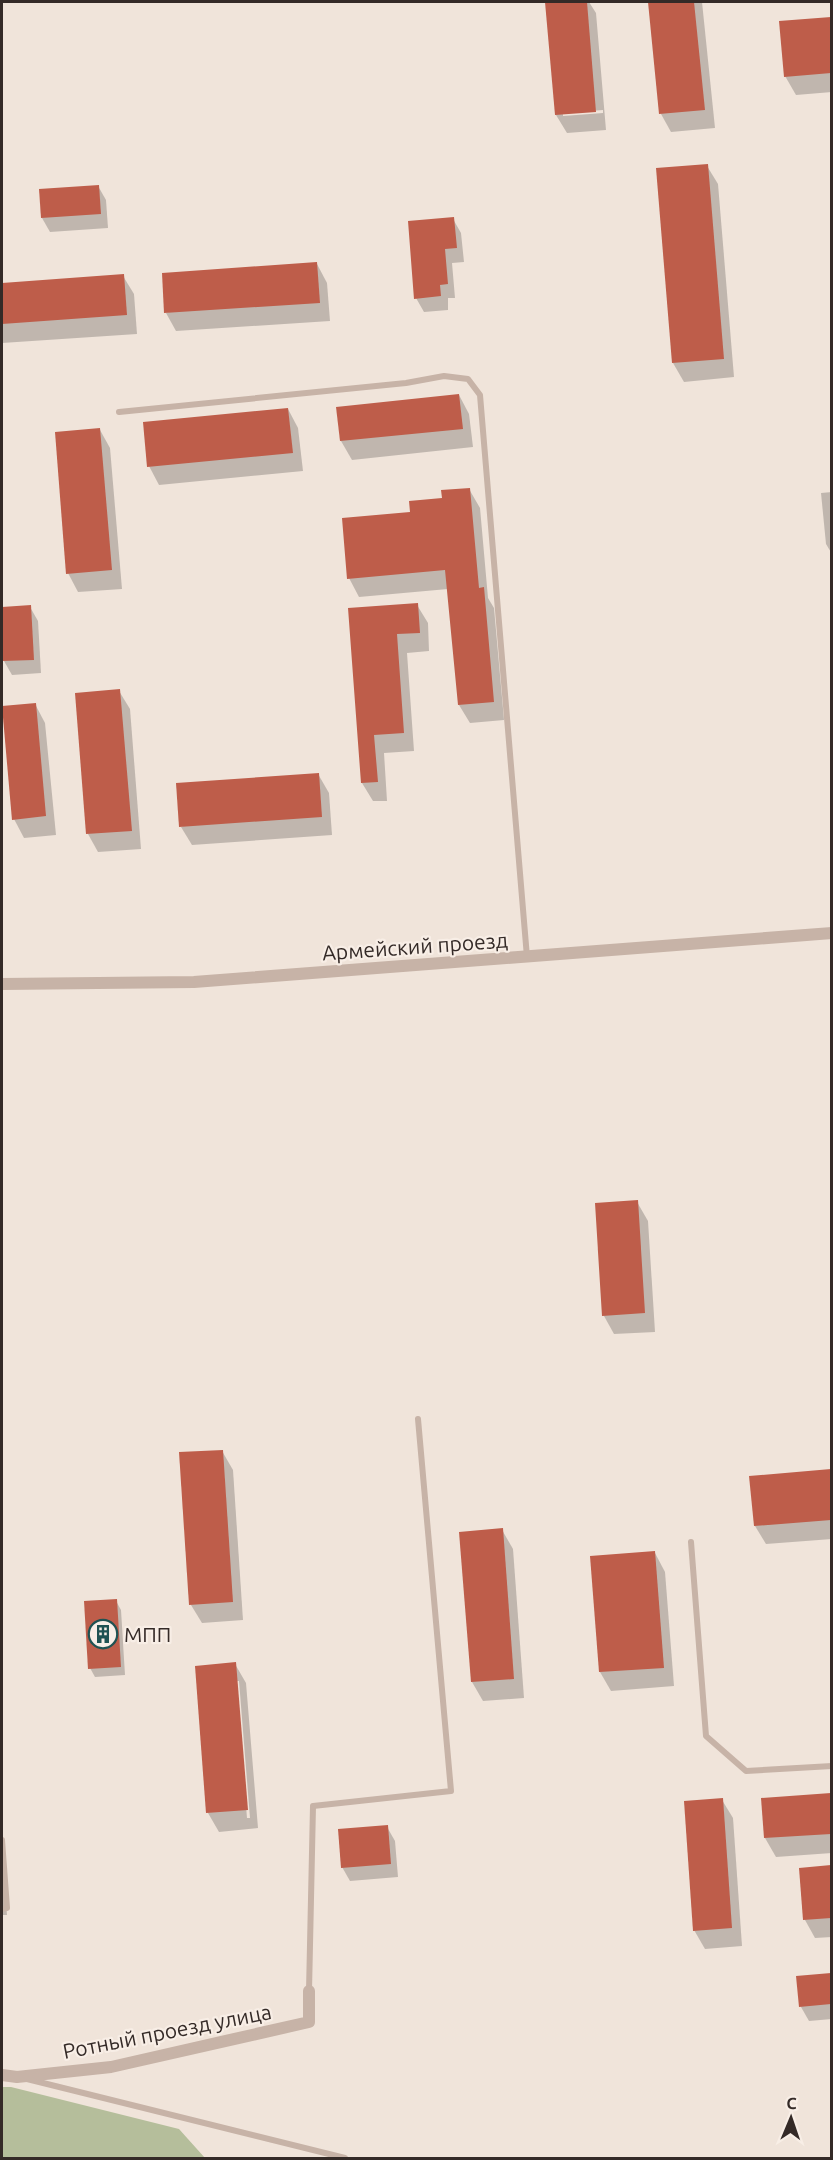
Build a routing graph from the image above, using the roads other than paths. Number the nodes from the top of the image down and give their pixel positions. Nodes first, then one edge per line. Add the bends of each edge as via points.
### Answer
1 (119, 412) dead end
2 (831, 933) edge
3 (526, 957) junction
4 (2, 984) edge
5 (418, 1419) dead end
6 (692, 1542) dead end
7 (831, 1766) edge
8 (2, 1840) edge
9 (2, 1909) edge
10 (309, 1991) joint
11 (2, 2075) edge
12 (17, 2077) junction
13 (345, 2158) edge

1 - 3 lane via 444,376 468,379 480,395
2 - 3 street, Армейский проезд
3 - 4 street, Армейский проезд via 194,982
5 - 10 lane via 451,1791 313,1806
6 - 7 lane via 706,1736 746,1771
8 - 9 lane via 7,1908
10 - 12 street, Ротный проезд улица via 309,2022 111,2067
11 - 12 street, Ротный проезд улица
12 - 13 lane

